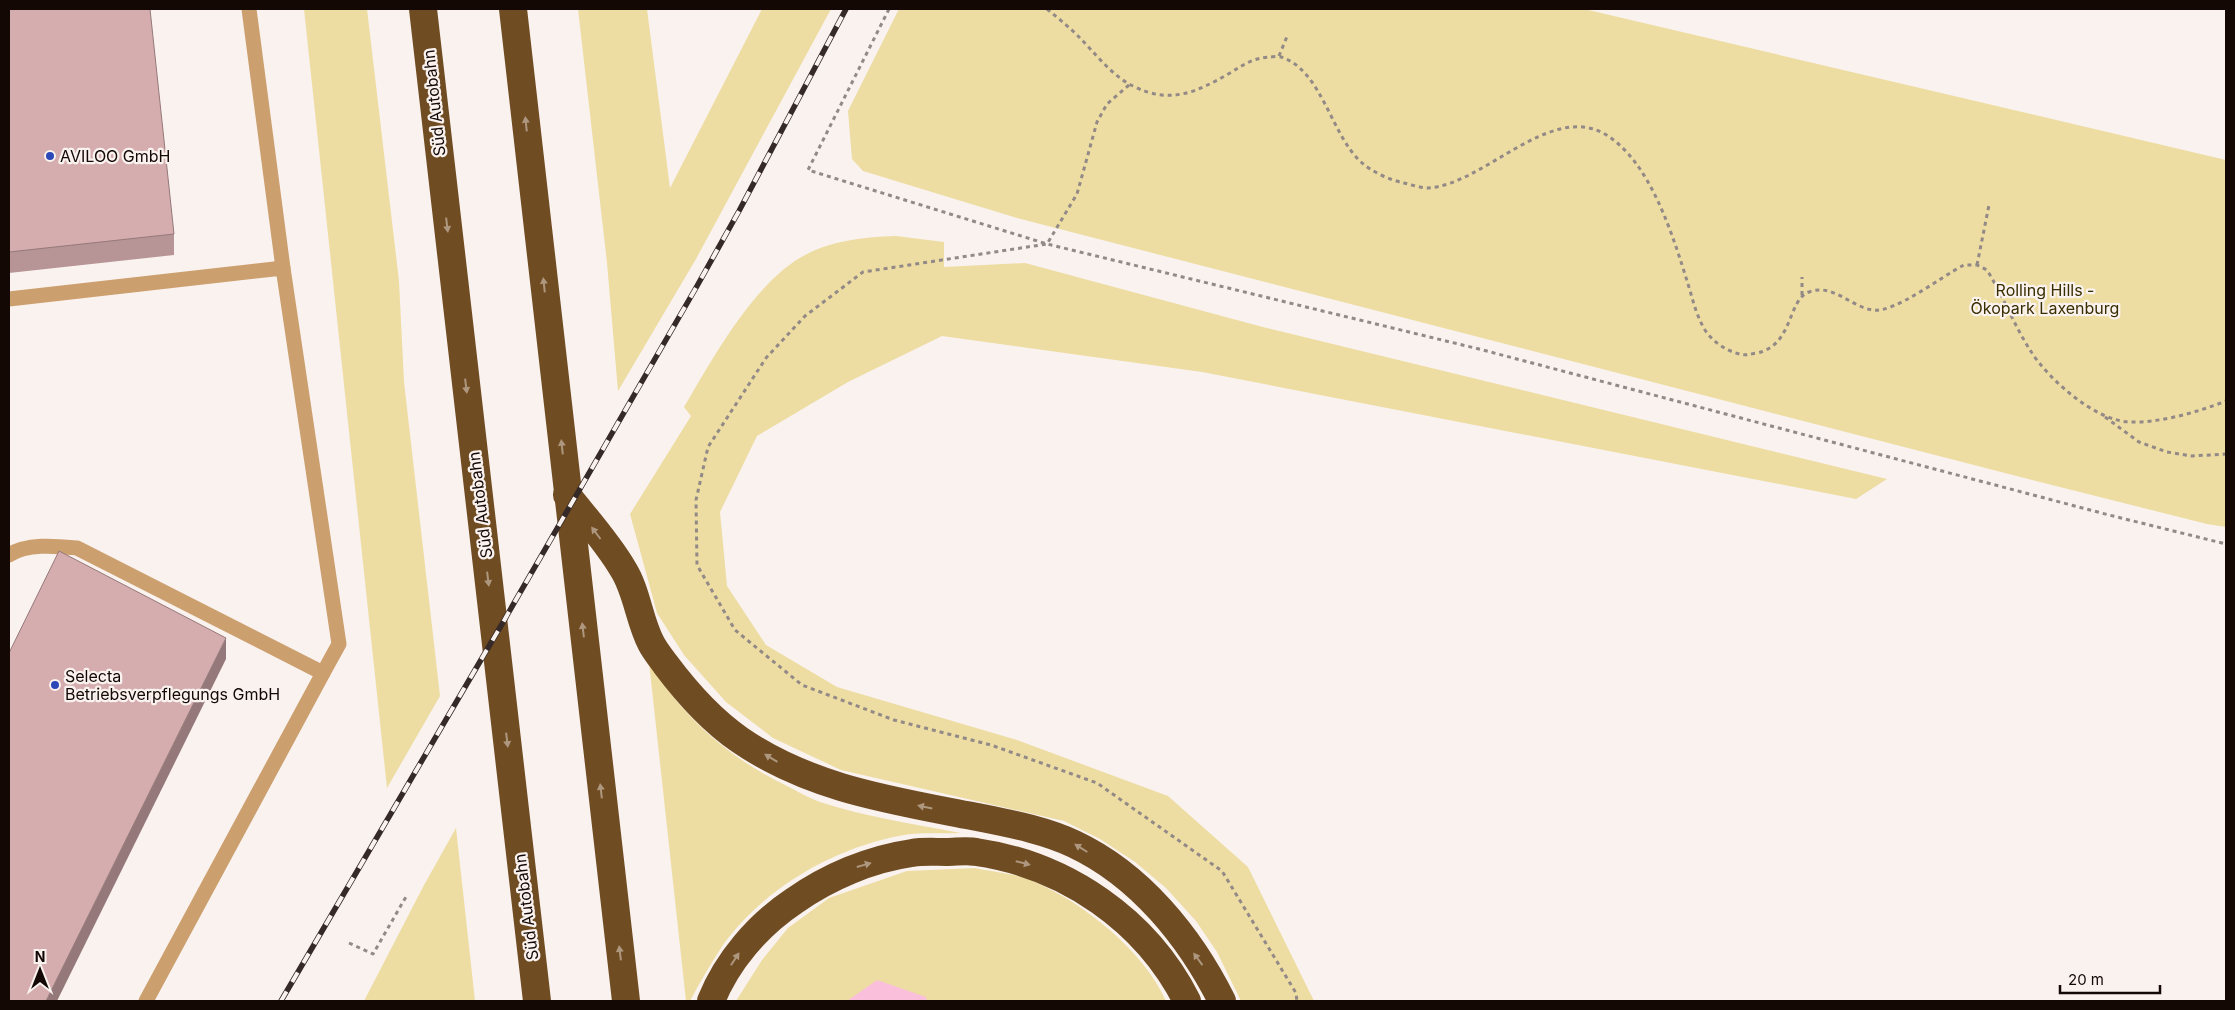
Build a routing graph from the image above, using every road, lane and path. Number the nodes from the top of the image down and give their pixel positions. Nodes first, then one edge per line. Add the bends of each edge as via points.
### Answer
1 (249, 9) edge
2 (423, 9) edge
3 (513, 9) edge
4 (889, 9) edge
5 (1047, 9) edge
6 (1288, 34) dead end
7 (1279, 56) junction
8 (1129, 85) junction
9 (1988, 205) dead end
10 (1046, 244) junction
11 (1977, 265) junction
12 (283, 268) junction
13 (1802, 277) dead end
14 (1802, 295) junction
15 (9, 299) edge
16 (2226, 401) edge
17 (2101, 415) junction
18 (2226, 454) edge
19 (567, 495) junction
20 (2226, 544) edge
21 (9, 554) edge
22 (323, 673) junction
23 (407, 895) dead end
24 (349, 943) dead end
25 (146, 1001) edge
26 (537, 1001) edge
27 (626, 1001) edge
28 (711, 1001) edge
29 (1187, 1001) edge
30 (1222, 1001) edge
31 (1297, 1001) edge

1 - 12 lane
2 -> 26 highway, Süd Autobahn
19 -> 3 highway
4 - 10 path via 808,170
5 - 8 path
6 - 7 path
7 - 8 path via 1255,58 1202,89 1186,94 1166,96
7 - 14 path via 1299,68 1314,86 1347,146 1361,163 1394,181 1428,188 1460,179 1539,136 1567,127 1599,131 1616,141 1634,159 1650,189 1670,232 1695,310 1706,332 1722,348 1743,356 1762,352 1777,344
8 - 10 path via 1107,104 1096,122 1077,194
9 - 11 path
10 - 20 path via 1479,349
10 - 31 path via 863,272 805,316 766,358 708,448 696,500 697,565 735,630 802,685 894,720 991,745 1096,783 1222,871 1296,993
11 - 14 path via 1964,265 1894,307 1873,311 1830,291 1813,290
11 - 17 path via 1987,270 2030,351 2043,368 2071,394
12 - 15 lane
12 - 22 lane via 339,644
13 - 14 path
16 - 17 path via 2176,416 2129,422
17 - 18 path via 2139,442 2167,452 2192,456
27 -> 19 highway
30 -> 19 highway via 1202,963 1152,900 1113,868 1073,844 1024,827 825,783 779,764 739,739 704,711 651,644 624,570
21 - 22 lane via 15,550 54,545 76,548
22 - 25 lane
23 - 24 path via 374,954
28 -> 29 highway via 746,944 772,916 812,888 858,866 912,853 975,852 1040,867 1085,890 1120,916 1151,946 1177,981

